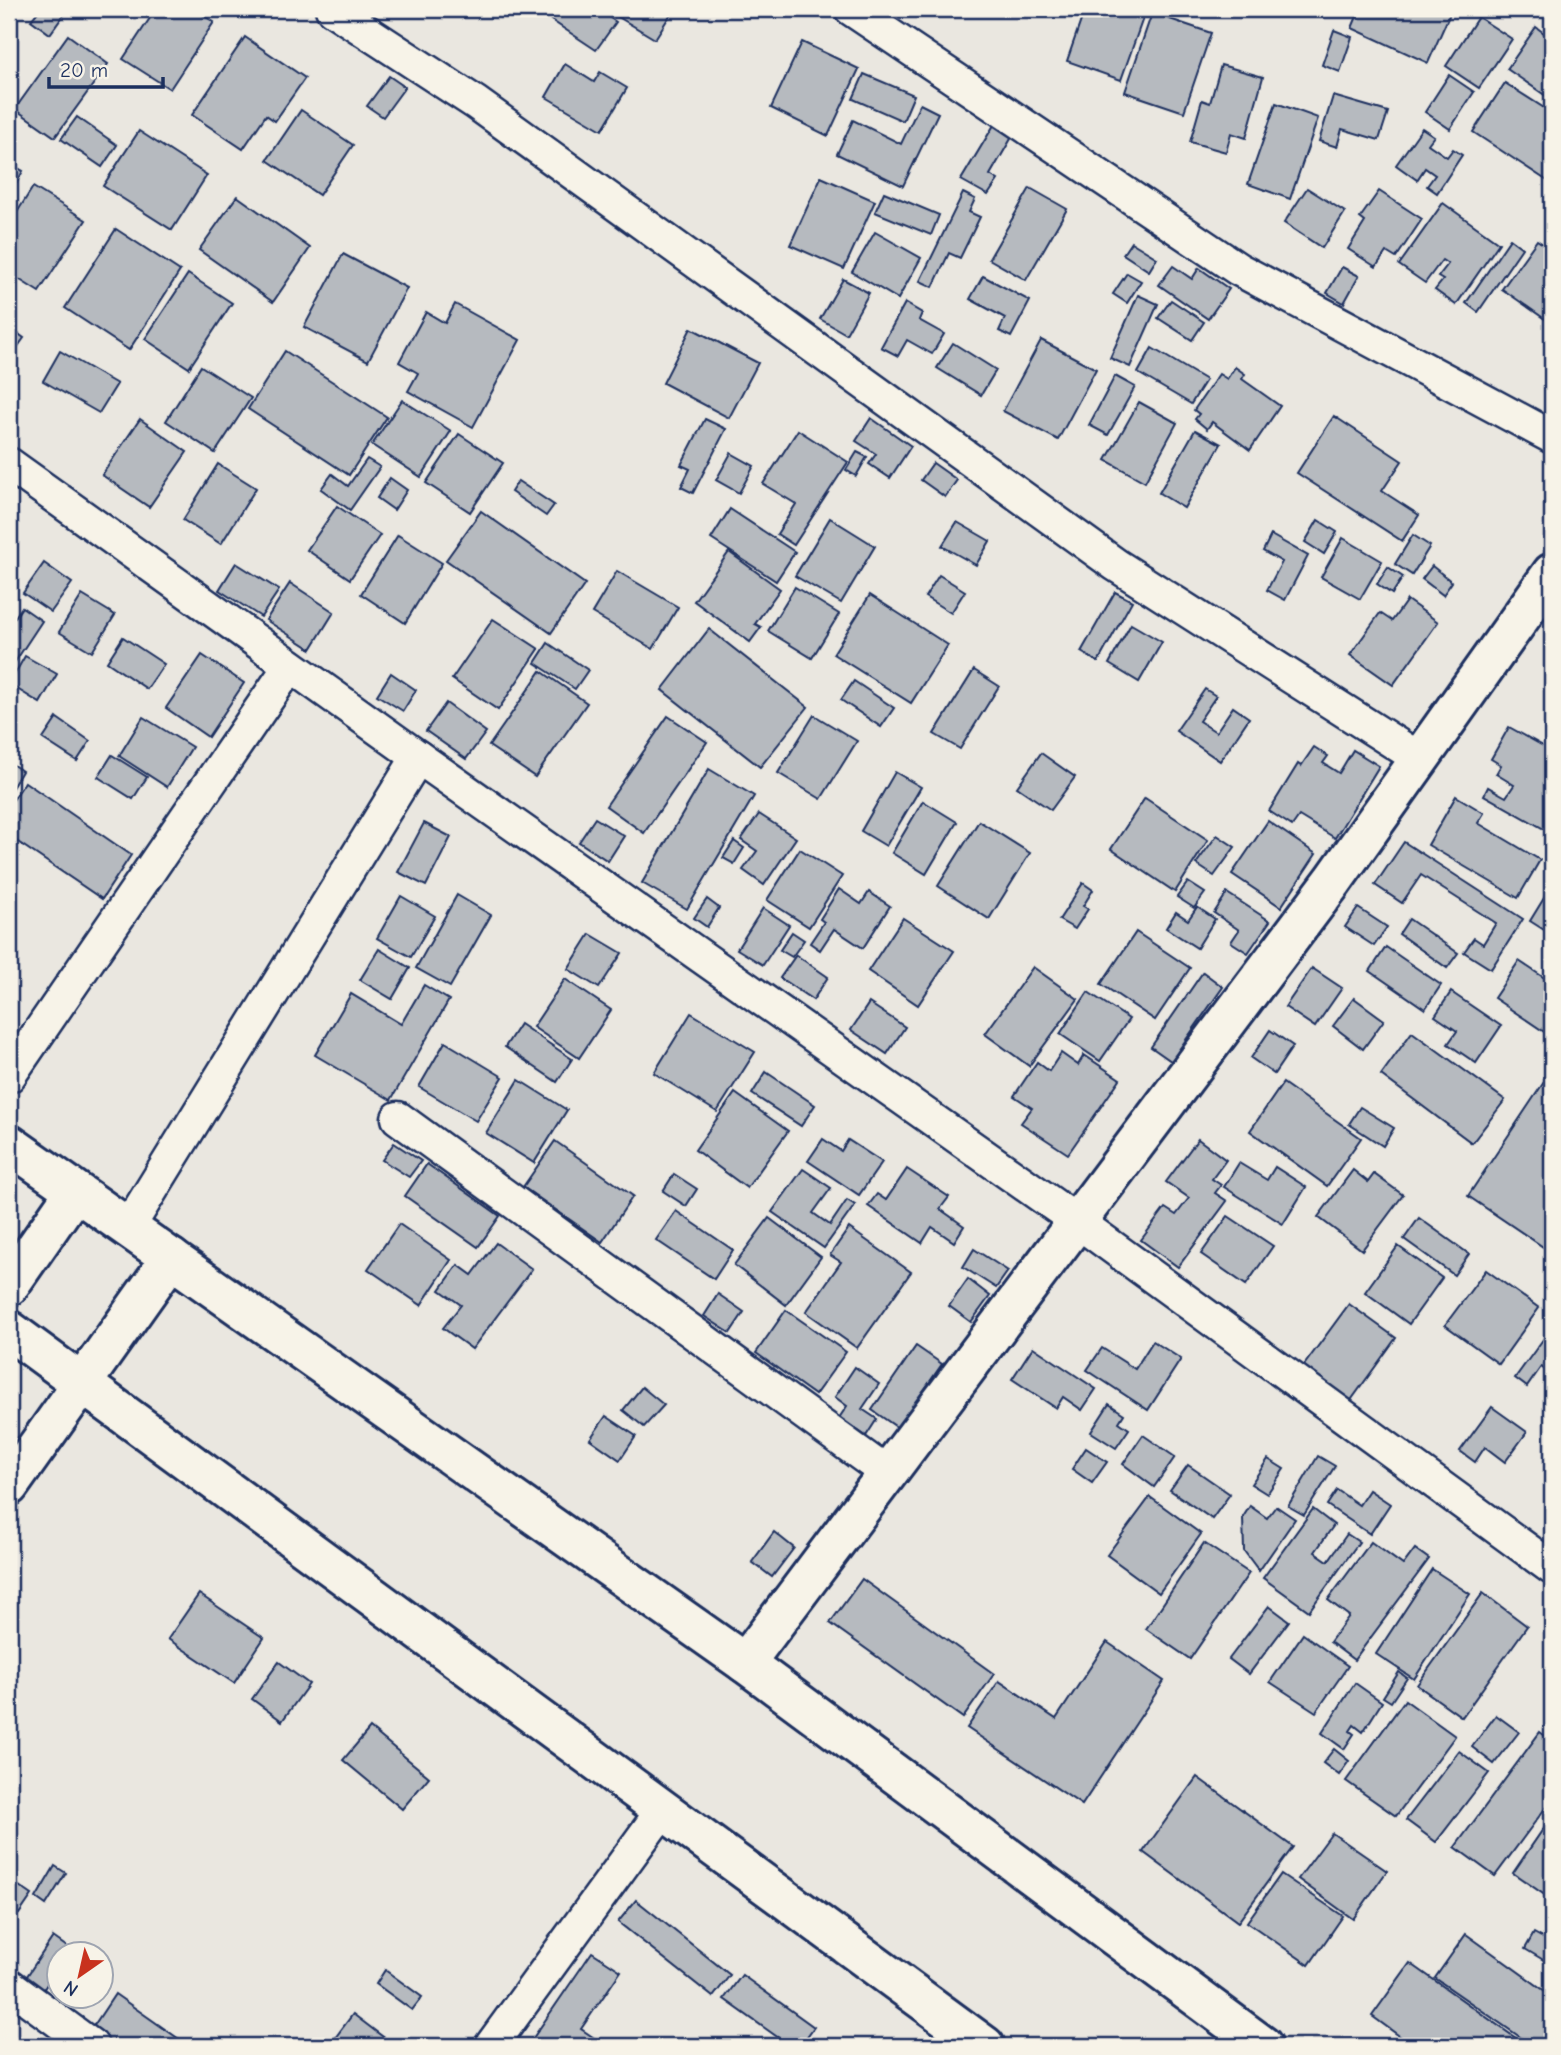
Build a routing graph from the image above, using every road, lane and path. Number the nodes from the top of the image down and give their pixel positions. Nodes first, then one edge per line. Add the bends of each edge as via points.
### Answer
1 (332, 9) edge
2 (851, 9) edge
3 (1552, 437) edge
4 (9, 464) edge
5 (1552, 573) edge
6 (290, 666) junction
7 (418, 757) junction
8 (1420, 759) junction
9 (9, 1076) edge
10 (398, 1118) dead end
11 (9, 1144) edge
12 (75, 1191) junction
13 (1078, 1222) junction
14 (128, 1228) junction
15 (171, 1258) junction
16 (9, 1286) edge
17 (9, 1330) edge
18 (82, 1383) junction
19 (888, 1474) junction
20 (9, 1486) edge
21 (1552, 1568) edge
22 (745, 1662) junction
23 (662, 1811) junction
24 (9, 1985) edge
25 (92, 2046) edge
26 (491, 2046) edge
27 (985, 2046) edge
28 (1264, 2046) edge

1 - 8 street via 477,103 1116,565
2 - 3 street via 1238,269
4 - 6 street
5 - 8 main road
6 - 7 street
6 - 9 street
7 - 13 street
7 - 14 street
8 - 13 main road
10 - 19 street
11 - 12 main road
12 - 14 main road
12 - 16 main road
13 - 19 main road
13 - 21 street
14 - 15 main road
15 - 18 main road
15 - 22 main road
17 - 18 main road
18 - 20 main road
18 - 23 main road
19 - 22 main road
22 - 28 main road
23 - 26 street
23 - 27 main road
24 - 25 street

